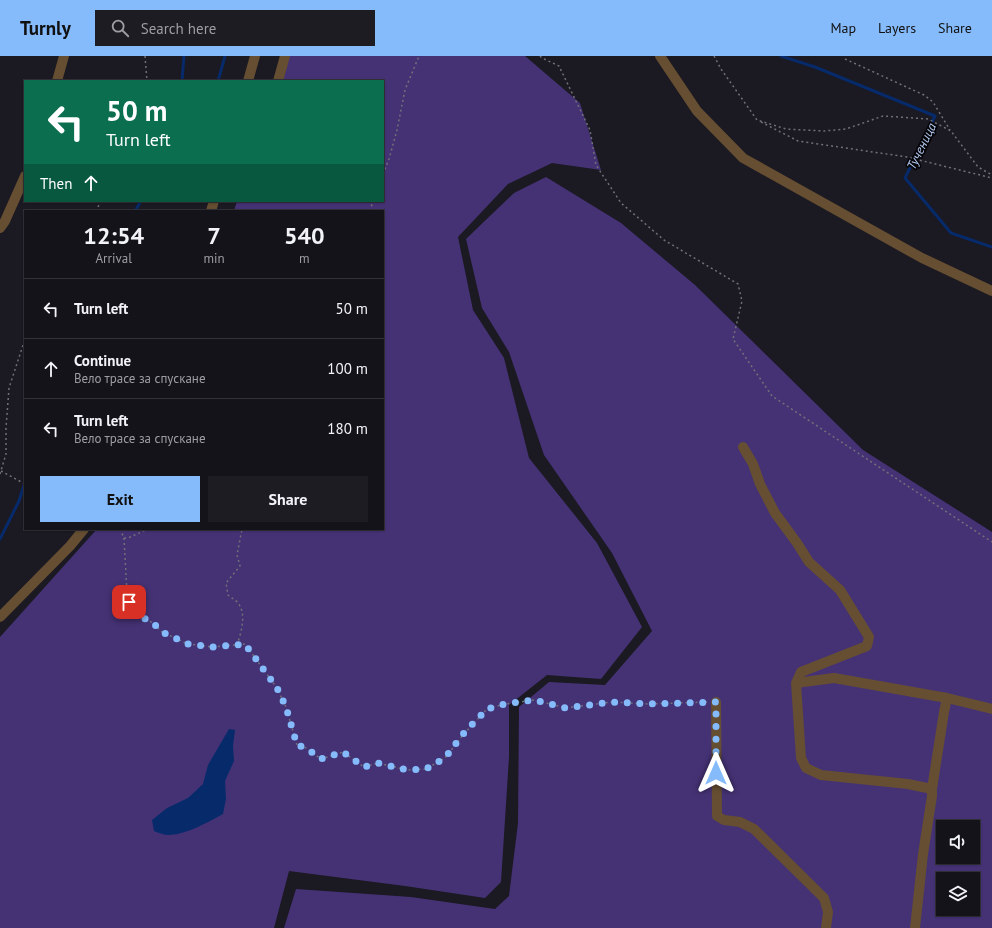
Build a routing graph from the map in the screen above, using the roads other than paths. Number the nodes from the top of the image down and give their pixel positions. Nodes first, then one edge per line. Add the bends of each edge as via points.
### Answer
1 (64, 56) edge
2 (255, 56) edge
3 (285, 56) edge
4 (660, 56) edge
5 (57, 80) edge
6 (248, 80) edge
7 (278, 80) edge
8 (24, 178) edge
9 (0, 228) edge
10 (992, 291) edge
11 (743, 447) dead end
12 (83, 530) edge
13 (0, 617) edge
14 (796, 683) junction
15 (947, 698) junction
16 (716, 702) road end
17 (992, 709) edge
18 (932, 789) junction
19 (826, 928) edge
20 (915, 928) edge

1 - 5 street
2 - 6 street
3 - 7 street
4 - 10 street via 697,111 743,158 922,258
8 - 9 street
11 - 14 street via 775,513 809,562 840,590 869,637 867,646 801,672
12 - 13 street
14 - 15 street via 834,678
14 - 18 street via 801,758 806,768 821,775
15 - 17 street
15 - 18 street
16 - 19 street via 717,816 754,829 824,898 828,912
18 - 20 street

